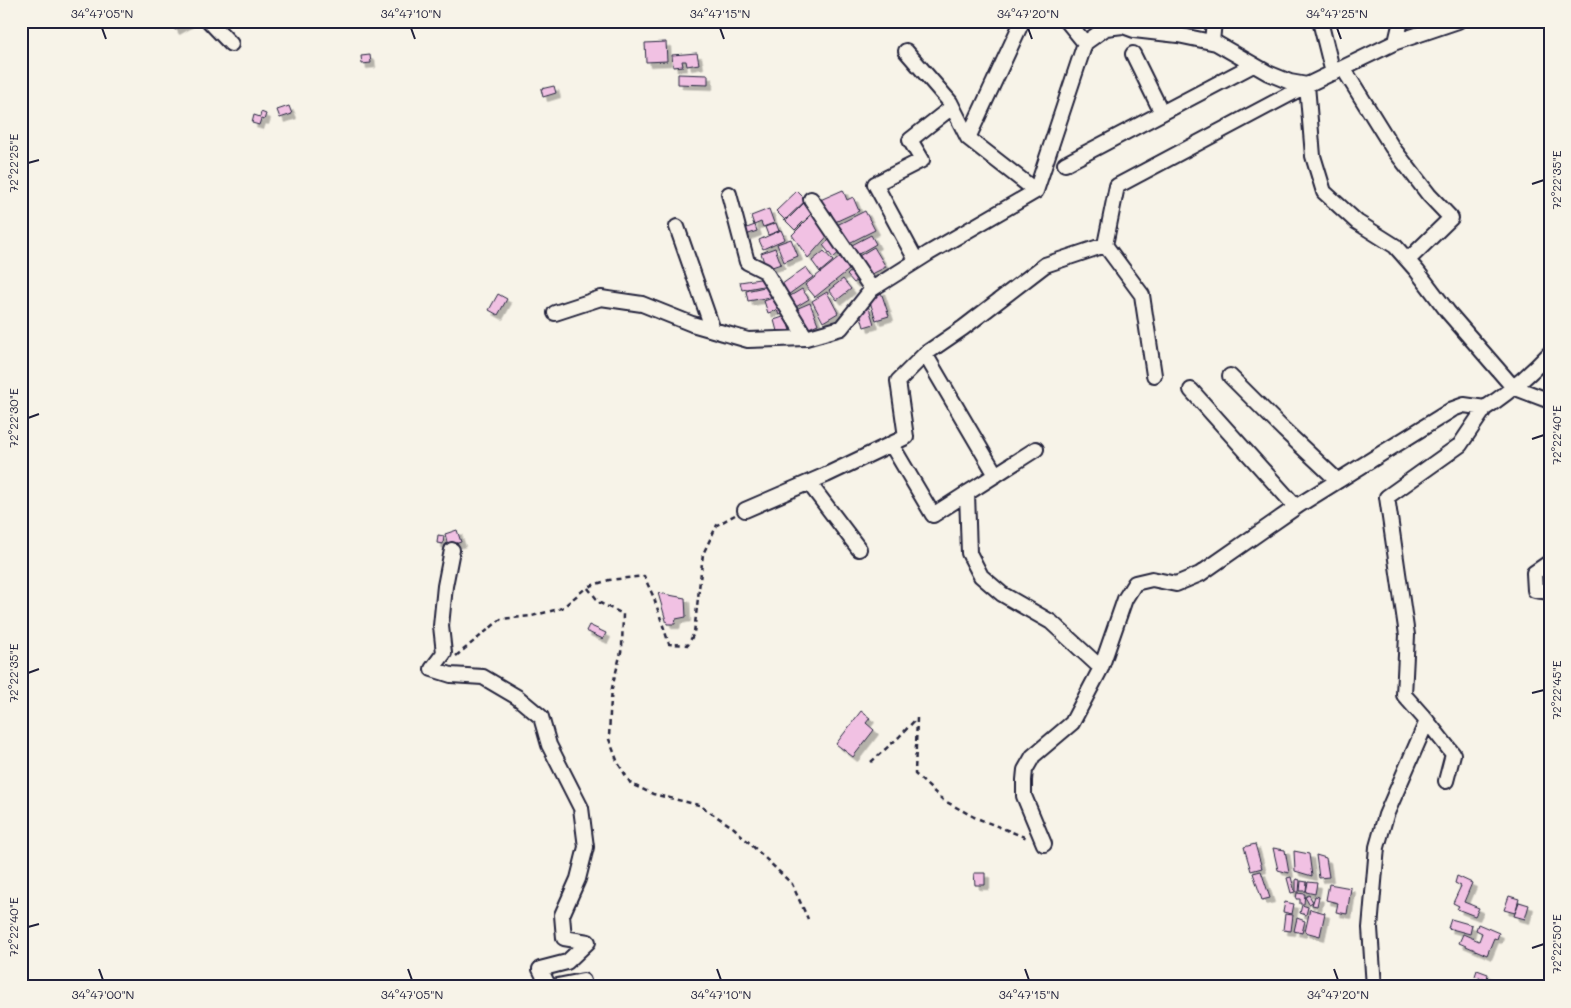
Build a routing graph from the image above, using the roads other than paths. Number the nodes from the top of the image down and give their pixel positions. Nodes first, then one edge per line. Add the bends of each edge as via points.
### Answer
1 (209, 21) edge
2 (1066, 21) edge
3 (1214, 21) edge
4 (1320, 21) edge
5 (1401, 21) edge
6 (1458, 21) edge
7 (1021, 24) dead end
8 (1129, 25) edge
9 (1212, 42) junction
10 (1396, 42) junction
11 (1086, 43) junction
12 (231, 44) dead end
13 (906, 51) dead end
14 (1133, 54) dead end
15 (1253, 65) junction
16 (1338, 71) junction
17 (1308, 84) junction
18 (952, 107) junction
19 (1162, 113) junction
20 (968, 138) junction
21 (1065, 164) dead end
22 (1036, 191) junction
23 (729, 194) dead end
24 (811, 199) dead end
25 (677, 227) dead end
26 (1105, 245) junction
27 (916, 260) junction
28 (1408, 260) junction
29 (872, 289) junction
30 (555, 313) dead end
31 (713, 330) junction
32 (806, 338) junction
33 (1550, 353) edge
34 (925, 354) junction
35 (1154, 375) dead end
36 (1230, 376) dead end
37 (1513, 387) junction
38 (1191, 390) dead end
39 (1550, 401) edge
40 (1485, 408) junction
41 (891, 444) junction
42 (1036, 449) dead end
43 (996, 475) junction
44 (1338, 480) junction
45 (809, 483) junction
46 (967, 493) junction
47 (1296, 507) junction
48 (746, 510) road end
49 (859, 549) dead end
50 (452, 550) dead end
51 (1550, 562) edge
52 (1550, 592) edge
53 (1101, 668) junction
54 (1427, 720) junction
55 (1446, 781) dead end
56 (1044, 844) road end
57 (583, 982) dead end
58 (550, 987) edge
59 (1374, 987) edge

1 - 12 street
2 - 11 street
3 - 9 street
4 - 16 street
5 - 10 street
6 - 10 street
7 - 20 street
8 - 9 street via 1134,30
8 - 11 street via 1106,28
9 - 15 street
10 - 16 street
11 - 22 street
13 - 18 street
14 - 19 street
15 - 17 street via 1290,82
15 - 19 street
16 - 17 street
16 - 28 street via 1392,147 1451,218
17 - 26 street via 1117,186
17 - 28 street via 1312,156 1324,192 1357,222 1395,246
18 - 20 street
18 - 27 street via 910,140 922,160 875,184
19 - 21 street
20 - 22 street
22 - 27 street
23 - 32 street via 747,262 765,271
24 - 29 street
25 - 31 street
26 - 34 street via 1045,265
26 - 35 street via 1142,295
27 - 29 street
28 - 37 street
29 - 32 street via 841,328
30 - 31 street via 601,298 642,304
31 - 32 street via 748,340
33 - 37 street
34 - 41 street via 898,381 906,437
34 - 43 street
36 - 44 street
37 - 39 street
37 - 40 street
38 - 47 street
40 - 44 street via 1464,406 1453,409
40 - 54 street via 1460,445 1387,497 1407,635 1404,694
41 - 45 street
41 - 46 street via 933,515
42 - 43 street
43 - 46 street
44 - 47 street
45 - 48 street
45 - 49 street
46 - 53 street via 969,553 981,576 1002,594 1051,622
47 - 53 street via 1200,574 1176,584 1152,579 1135,583 1125,599
50 - 58 street via 441,626 444,653 432,669 451,675 483,677 517,697 541,717 549,745 581,808 586,846 578,879 562,915 564,938 588,942 567,962 540,969
51 - 52 street via 1534,573 1535,590
53 - 56 street via 1072,723 1033,756 1025,770 1024,796
54 - 55 street via 1454,754
54 - 59 street via 1386,815 1377,847 1370,928
57 - 58 street

